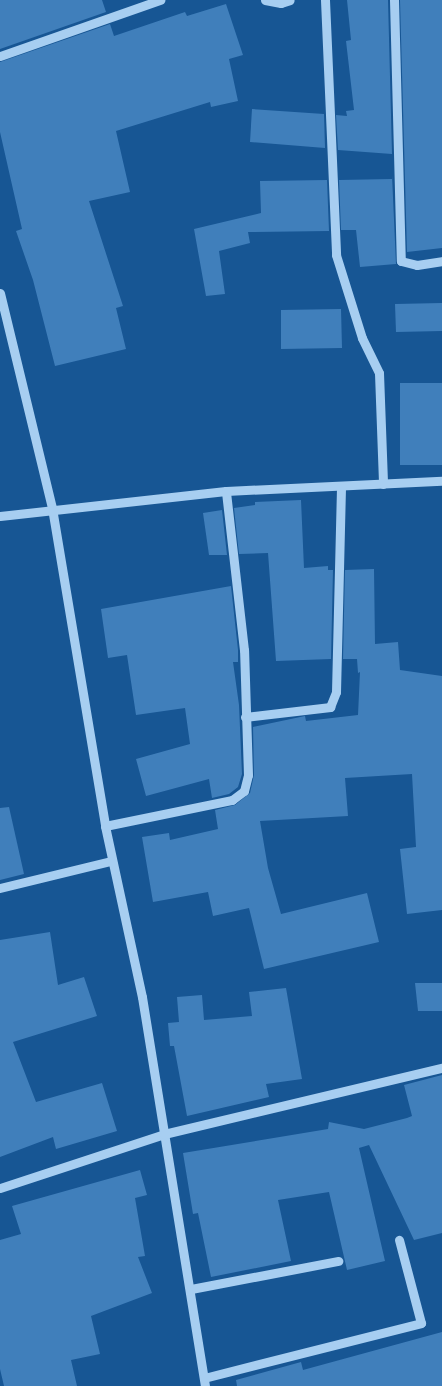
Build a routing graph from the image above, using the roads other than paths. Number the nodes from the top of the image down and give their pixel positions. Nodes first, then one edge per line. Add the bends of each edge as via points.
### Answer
1 (160, 0) edge
2 (265, 0) edge
3 (290, 0) edge
4 (325, 0) edge
5 (394, 0) edge
6 (0, 56) edge
7 (442, 261) edge
8 (0, 293) edge
9 (442, 481) edge
10 (384, 484) junction
11 (341, 486) junction
12 (226, 491) junction
13 (52, 508) junction
14 (0, 516) edge
15 (245, 717) junction
16 (105, 826) junction
17 (111, 861) junction
18 (0, 888) edge
19 (442, 1068) edge
20 (164, 1134) junction
21 (0, 1188) edge
22 (399, 1240) dead end
23 (338, 1261) dead end
24 (190, 1288) junction
25 (205, 1382) edge

1 - 6 street
2 - 3 street via 281,3
4 - 10 street via 336,255 362,338 379,373
5 - 7 street via 402,261 417,265
8 - 13 street
9 - 10 street
10 - 11 street
11 - 12 street
11 - 15 street via 336,692 330,707
12 - 13 street
12 - 15 street via 244,650
13 - 14 street
13 - 16 street
15 - 16 street via 248,775 241,795 232,800
16 - 17 street
17 - 18 street
17 - 20 street via 142,997
19 - 20 street
20 - 21 street
20 - 24 street
22 - 25 street via 421,1323
23 - 24 street
24 - 25 street

